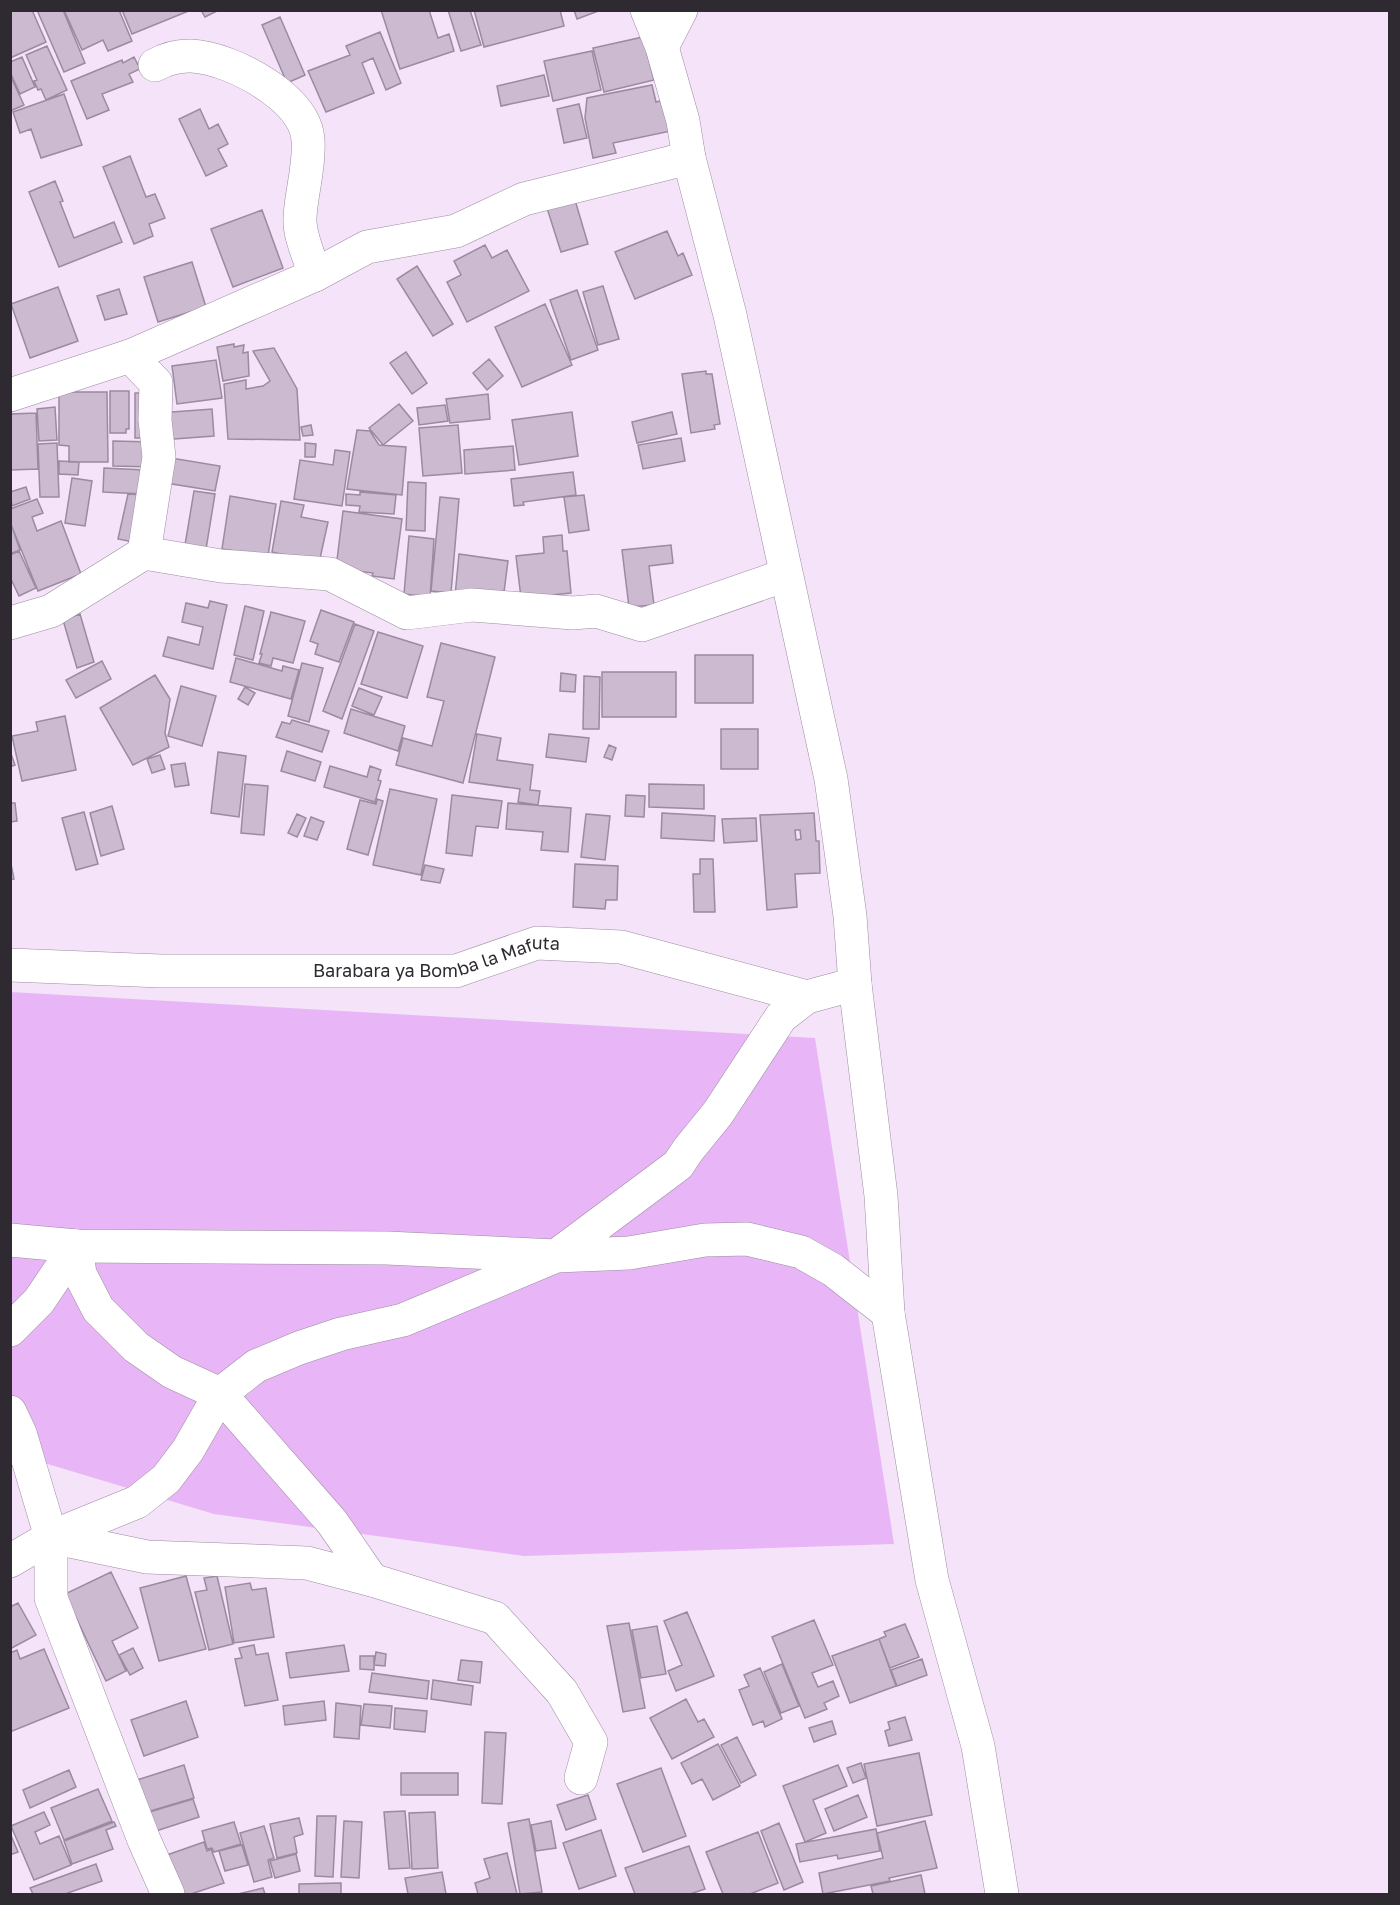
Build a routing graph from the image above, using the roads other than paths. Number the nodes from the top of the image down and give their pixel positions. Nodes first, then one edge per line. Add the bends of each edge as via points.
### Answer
1 (647, 10) edge
2 (681, 10) edge
3 (662, 47) junction
4 (155, 65) dead end
5 (689, 158) junction
6 (315, 275) junction
7 (130, 356) junction
8 (10, 395) edge
9 (144, 553) junction
10 (786, 575) junction
11 (10, 623) edge
12 (10, 965) edge
13 (855, 984) junction
14 (807, 997) junction
15 (10, 1240) edge
16 (76, 1246) junction
17 (556, 1256) junction
18 (888, 1313) junction
19 (10, 1330) edge
20 (220, 1394) junction
21 (10, 1412) edge
22 (51, 1537) junction
23 (10, 1561) edge
24 (372, 1580) junction
25 (581, 1778) dead end
26 (168, 1894) edge
27 (1002, 1894) edge

1 - 3 street
2 - 3 street
3 - 5 street
4 - 6 street via 168,57 184,55 226,64 253,76 287,99 303,119 308,138 300,227
5 - 6 street via 524,199 456,231 367,247
5 - 10 street via 730,315
6 - 7 street
7 - 8 street
7 - 9 street via 156,383 159,457
9 - 10 street via 220,567 330,574 407,613 472,605 573,613 596,611 642,625
9 - 11 street via 51,611
10 - 13 street via 831,779
12 - 14 street, Barabara ya Bomba la Mafuta via 161,971 456,971 537,944 597,946 621,947
13 - 14 street
13 - 18 street via 881,1196
14 - 17 street via 781,1017 718,1113 678,1165
15 - 16 street
16 - 17 street via 387,1248
16 - 19 street via 39,1301
16 - 20 street via 80,1274 98,1309 128,1340 172,1372
17 - 18 street via 629,1253 705,1240 747,1239 801,1252 833,1270
17 - 20 street via 403,1320 299,1348 256,1366
18 - 27 street via 932,1580 978,1746
20 - 22 street via 188,1450 166,1479 137,1502
20 - 24 street via 332,1522
21 - 22 street
22 - 23 street
22 - 24 street via 147,1557 307,1563
22 - 26 street via 51,1598
24 - 25 street via 495,1618 562,1692 591,1742

